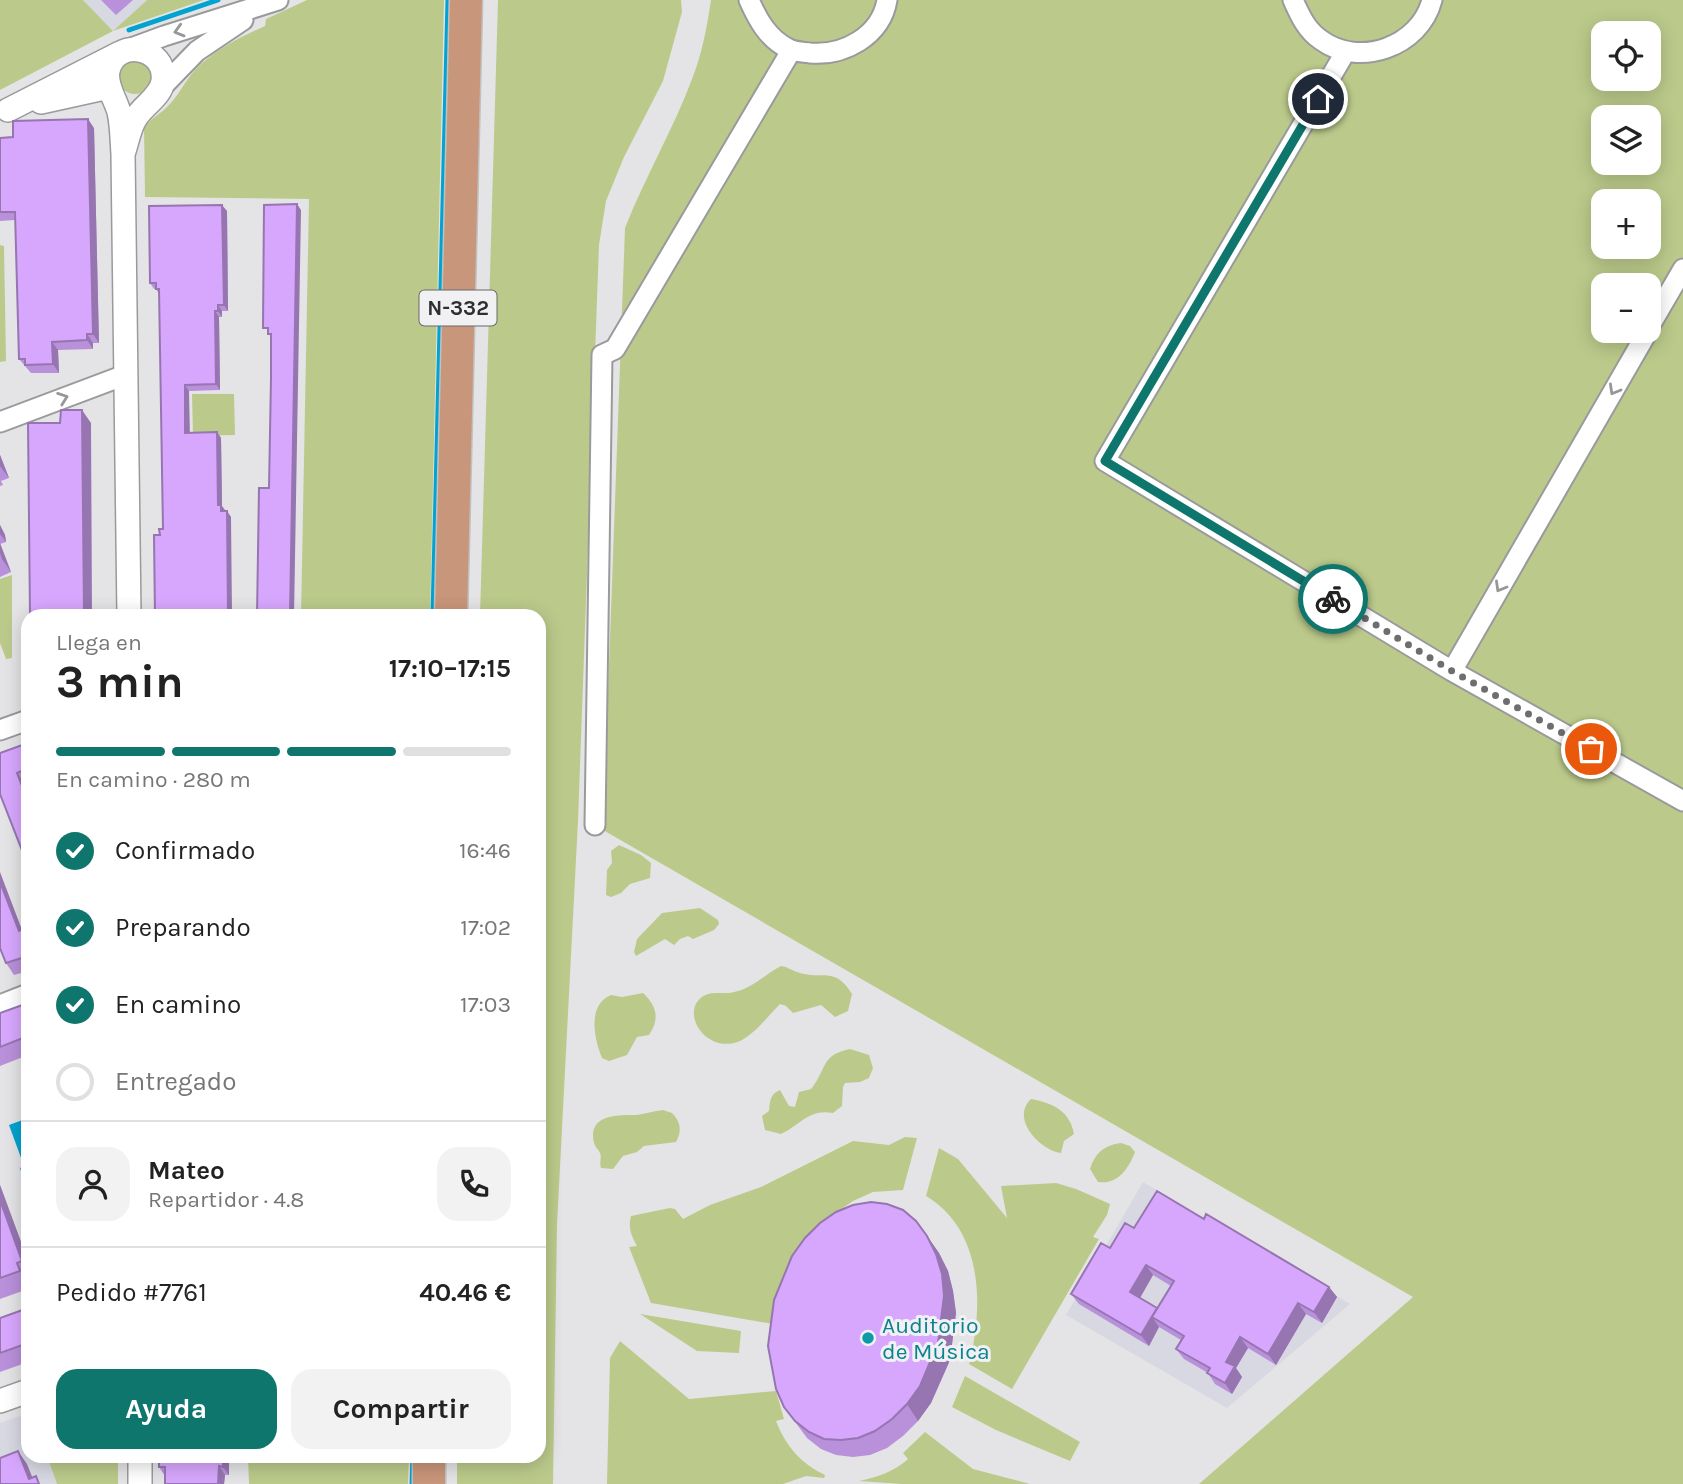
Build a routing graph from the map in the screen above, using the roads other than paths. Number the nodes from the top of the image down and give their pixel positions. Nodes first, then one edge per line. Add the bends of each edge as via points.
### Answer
1 (466, 0) edge
2 (749, 0) edge
3 (887, 0) edge
4 (1293, 0) edge
5 (1432, 0) edge
6 (273, 2) edge
7 (124, 51) junction
8 (791, 51) junction
9 (1346, 51) junction
10 (111, 91) junction
11 (156, 94) junction
12 (4, 111) edge
13 (123, 154) junction
14 (1683, 269) edge
15 (1661, 307) edge
16 (1641, 343) edge
17 (125, 375) junction
18 (0, 422) edge
19 (129, 609) edge
20 (451, 609) edge
21 (1452, 671) junction
22 (21, 722) edge
23 (0, 730) edge
24 (1683, 801) edge
25 (595, 825) dead end
26 (21, 998) edge
27 (0, 1005) edge
28 (21, 1394) edge
29 (0, 1401) edge
30 (140, 1463) edge
31 (429, 1463) edge
32 (140, 1484) edge
33 (429, 1484) edge

1 - 20 highway, N-332
2 - 8 street via 758,22
3 - 8 street via 873,30 852,47 826,54
4 - 9 street via 1302,21 1321,40
5 - 9 street via 1415,30 1395,45 1371,53
6 -> 7 street
6 - 11 street via 211,39
7 - 10 street via 108,71
7 - 11 street via 143,49 158,60 164,78
7 - 12 street
8 - 25 street via 615,349 602,355
9 - 21 street via 1105,461
10 - 11 street via 127,104 143,104
10 - 12 street
10 - 13 street via 119,113
11 - 13 street via 135,119
13 - 17 street
14 - 15 street
16 -> 21 street
18 -> 17 street
17 - 19 street
21 - 24 street
22 - 23 street
26 - 27 street
28 - 29 street
30 - 32 street
31 - 33 highway

